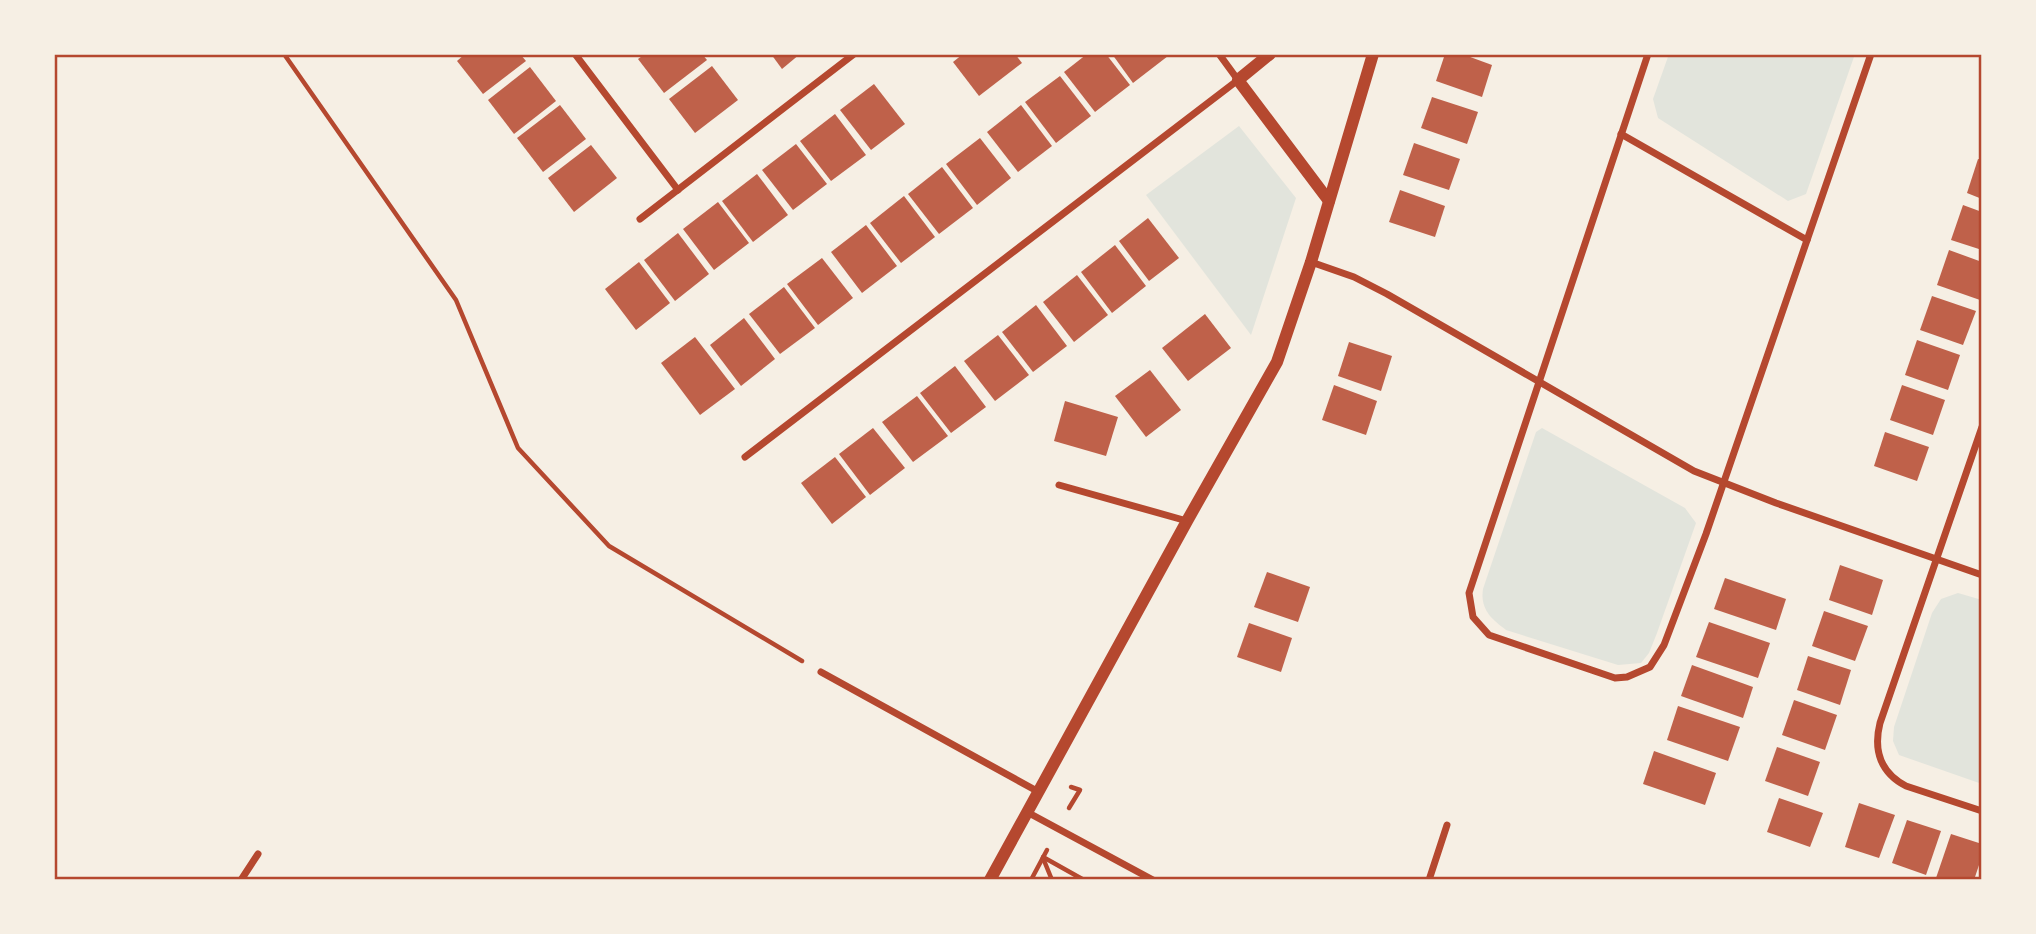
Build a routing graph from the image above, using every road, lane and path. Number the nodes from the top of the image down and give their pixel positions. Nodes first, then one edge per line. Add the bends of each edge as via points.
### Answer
1 (284, 54) edge
2 (575, 54) edge
3 (854, 54) edge
4 (1219, 54) edge
5 (1270, 54) edge
6 (1373, 54) edge
7 (1648, 54) edge
8 (1871, 54) edge
9 (1238, 80) junction
10 (1621, 134) junction
11 (678, 190) junction
12 (1329, 201) junction
13 (640, 219) dead end
14 (1807, 240) junction
15 (1311, 262) junction
16 (1538, 382) junction
17 (1982, 427) edge
18 (745, 457) dead end
19 (1723, 484) junction
20 (1059, 485) dead end
21 (1187, 521) junction
22 (1936, 559) junction
23 (1982, 575) edge
24 (821, 672) joint
25 (1038, 791) junction
26 (1027, 811) junction
27 (1982, 811) edge
28 (1447, 825) dead end
29 (258, 854) dead end
30 (241, 880) edge
31 (990, 880) edge
32 (1052, 880) edge
33 (1084, 880) edge
34 (1153, 880) edge
35 (1429, 880) edge

1 - 24 path via 456,300 518,448 609,546
2 - 11 street
3 - 11 street
4 - 9 street
5 - 9 street
6 - 12 street
7 - 10 street
8 - 14 street
9 - 12 street
9 - 18 street
10 - 14 street
10 - 16 street
11 - 13 street
12 - 15 street
14 - 19 street
15 - 16 street via 1387,294
15 - 21 street via 1277,362
16 - 19 street
16 - 19 street via 1471,582 1473,617 1489,635 1604,676 1615,678 1650,667 1664,645
17 - 22 street
19 - 22 street
20 - 21 street
21 - 25 street
22 - 23 street
22 - 27 street via 1880,723 1877,748 1895,780
24 - 25 street
25 - 26 street
26 - 31 street
26 - 34 street
28 - 35 street
29 - 30 street
32 - 33 path via 1043,857

